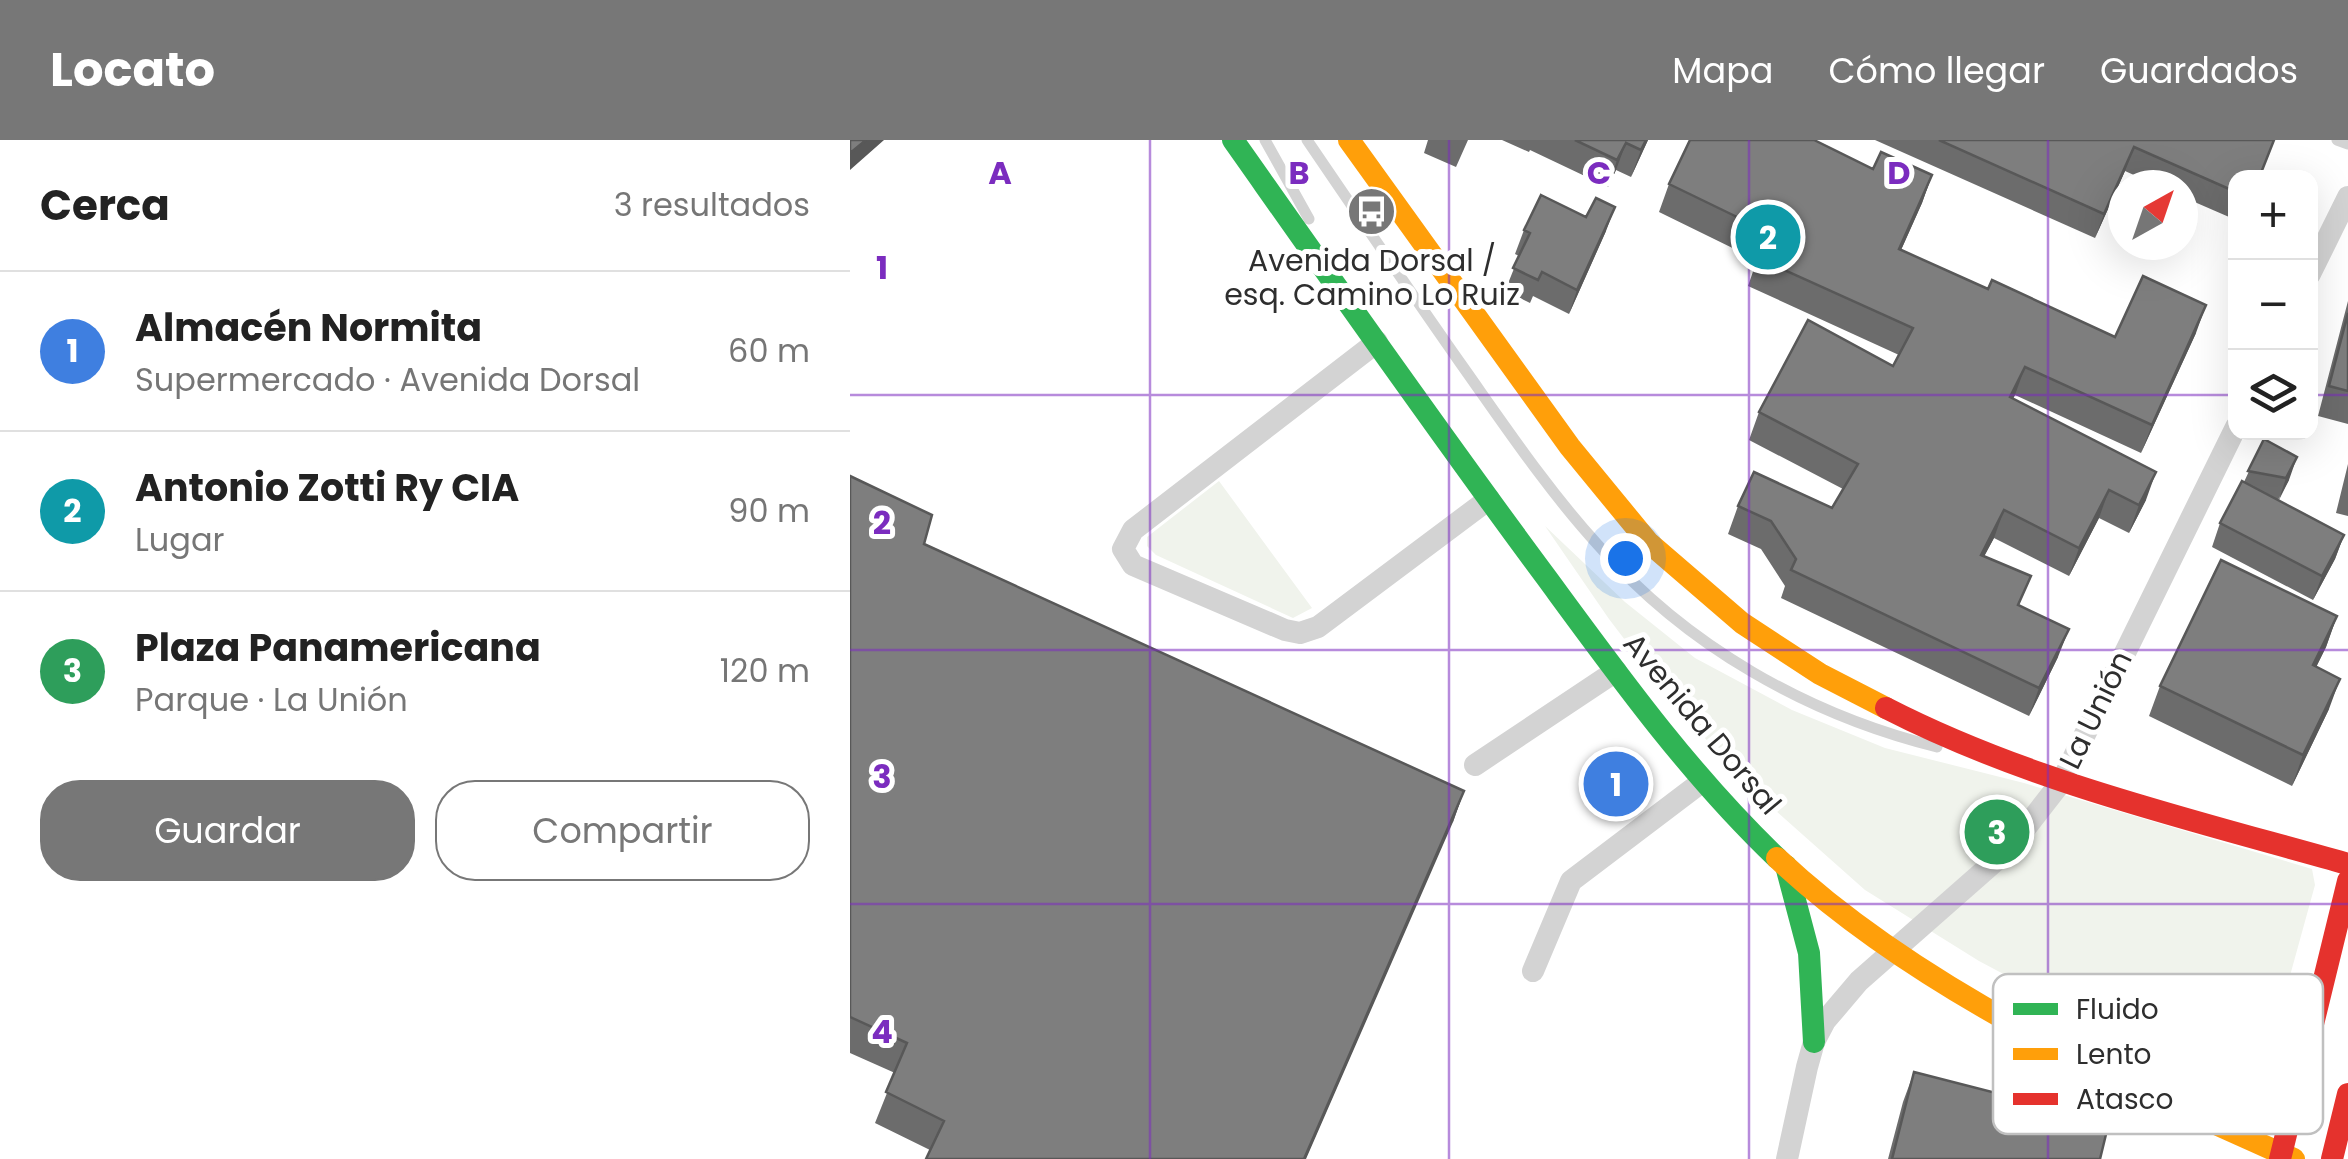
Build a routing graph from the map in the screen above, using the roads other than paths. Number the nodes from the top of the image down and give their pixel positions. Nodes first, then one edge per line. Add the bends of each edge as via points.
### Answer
1 (1233, 140) edge
2 (1265, 140) edge
3 (1306, 140) edge
4 (1349, 140) edge
5 (2337, 140) edge
6 (2348, 144) edge
7 (2348, 197) edge
8 (1313, 227) dead end
9 (1322, 244) dead end
10 (2317, 260) edge
11 (1377, 342) junction
12 (2229, 440) edge
13 (1488, 499) junction
14 (1616, 671) junction
15 (1475, 765) dead end
16 (2062, 780) junction
17 (1703, 781) junction
18 (2348, 864) edge
19 (1786, 866) junction
20 (2348, 881) edge
21 (1895, 949) junction
22 (1533, 970) dead end
23 (2323, 991) edge
24 (1993, 1013) edge
25 (1814, 1042) junction
26 (2348, 1094) edge
27 (2237, 1134) edge
28 (2285, 1157) edge
29 (1787, 1159) edge
30 (2332, 1159) edge

1 - 11 main road, Avenida Dorsal
2 - 8 lane
3 - 16 lane via 1526,456 1598,546 1678,621 1798,697 1892,734
4 - 16 main road via 1559,432 1667,561 1809,670
5 - 6 lane
7 - 10 street
9 - 11 lane
11 - 13 main road, Avenida Dorsal
11 - 13 street via 1133,530 1124,549 1133,565 1300,633 1318,628
12 - 16 street, La Unión
13 - 14 main road, Avenida Dorsal
14 - 15 street
14 - 17 main road, Avenida Dorsal
16 - 18 main road
16 - 21 street, La Unión via 2009,848
17 - 19 main road, Avenida Dorsal
17 - 22 street via 1571,881
19 - 21 main road, Avenida Dorsal
19 - 25 main road via 1813,974
20 - 23 main road
21 - 24 main road, Avenida Dorsal
21 - 25 street, La Unión via 1846,994
25 - 29 street
26 - 30 main road
27 - 28 main road, Avenida Dorsal

